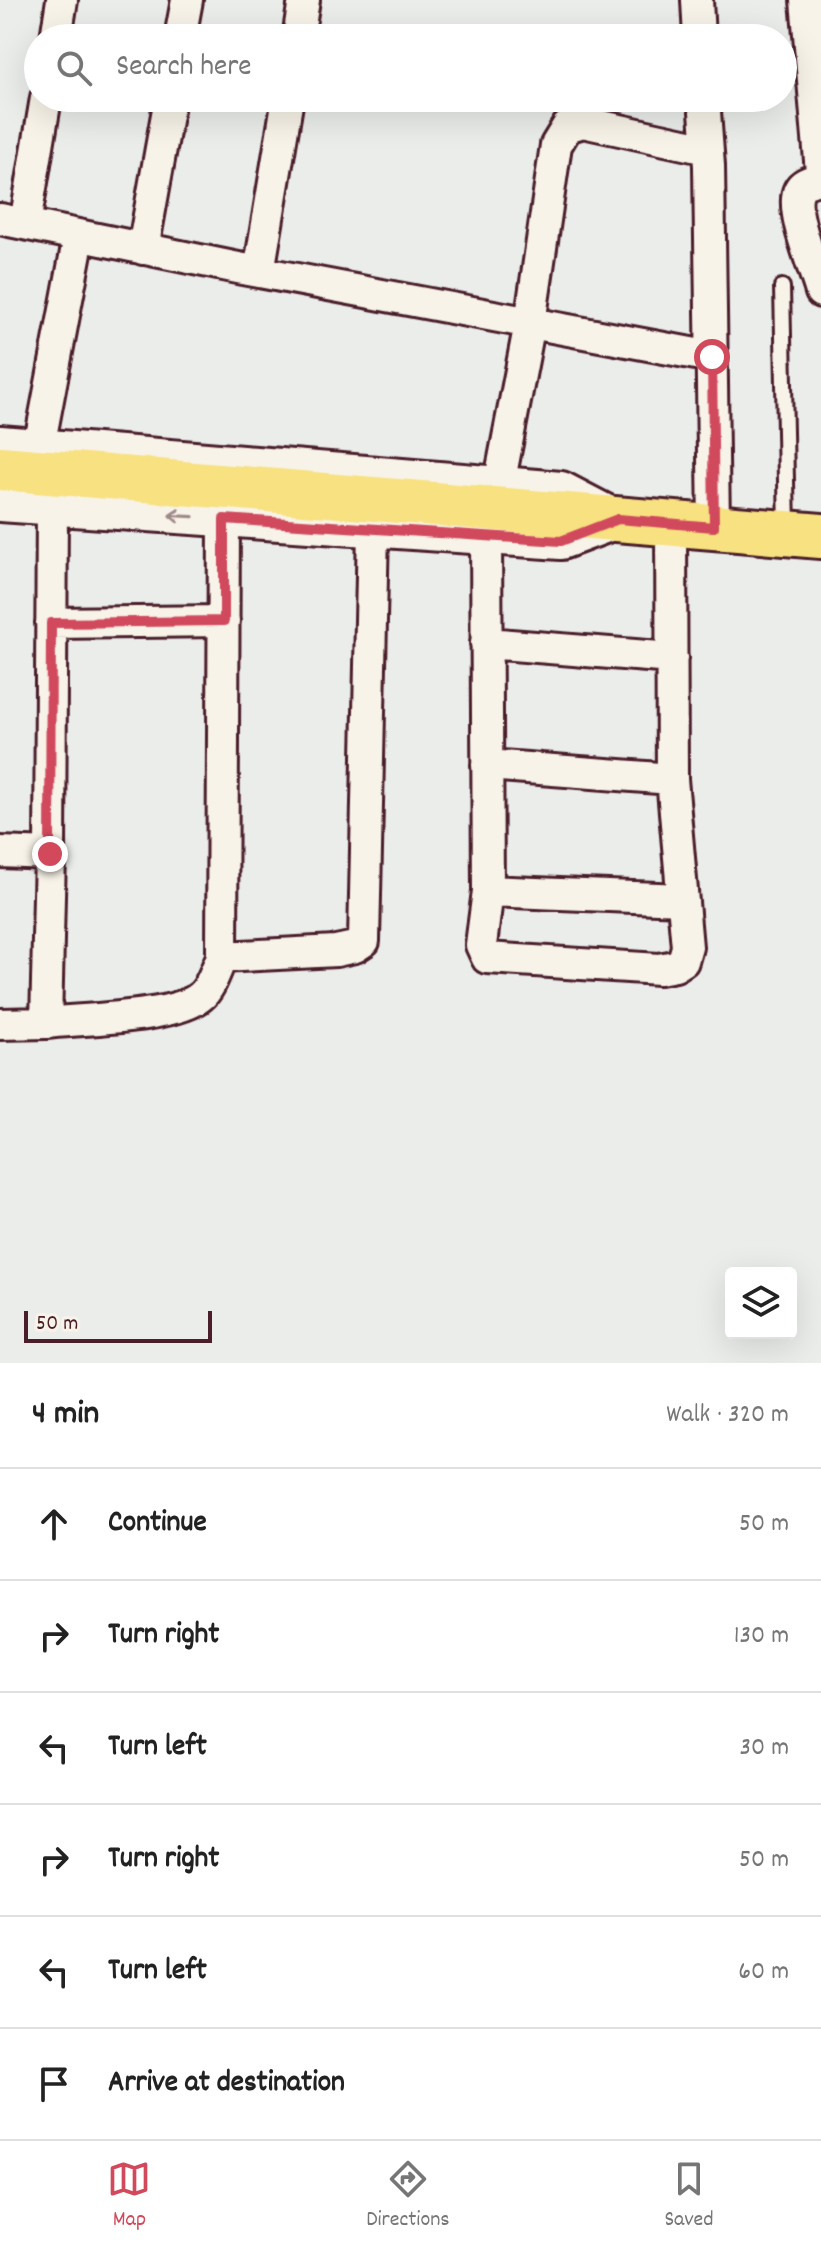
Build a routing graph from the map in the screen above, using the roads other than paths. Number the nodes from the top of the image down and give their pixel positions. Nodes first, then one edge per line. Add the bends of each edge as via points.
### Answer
1 (62, 0) edge
2 (187, 0) edge
3 (304, 0) edge
4 (697, 0) edge
5 (806, 0) edge
6 (58, 24) edge
7 (183, 24) edge
8 (300, 24) edge
9 (698, 24) edge
10 (42, 112) edge
11 (167, 112) edge
12 (286, 112) edge
13 (705, 112) edge
14 (707, 149) junction
15 (821, 172) edge
16 (821, 178) edge
17 (12, 222) edge
18 (79, 236) junction
19 (143, 249) junction
20 (259, 272) junction
21 (782, 287) dead end
22 (821, 292) edge
23 (530, 323) junction
24 (712, 357) junction
25 (0, 444) edge
26 (39, 447) junction
27 (0, 468) edge
28 (0, 503) edge
29 (52, 507) junction
30 (496, 510) junction
31 (224, 519) junction
32 (692, 526) junction
33 (373, 529) junction
34 (804, 535) edge
35 (224, 621) junction
36 (51, 623) junction
37 (486, 643) junction
38 (672, 658) junction
39 (487, 765) junction
40 (672, 779) junction
41 (0, 852) edge
42 (50, 854) junction
43 (488, 891) junction
44 (682, 899) junction
45 (222, 957) junction
46 (46, 1023) junction
47 (0, 1024) edge

1 - 6 street
2 - 7 street
3 - 8 street
4 - 9 street
5 - 15 street
10 - 17 street
11 - 19 street
12 - 20 street
13 - 14 street
14 - 23 street via 583,122 567,127 556,145
14 - 24 street
16 - 22 street via 804,184 795,205
17 - 18 street
18 - 19 street
18 - 26 street
19 - 20 street
20 - 23 street
21 - 34 lane
23 - 24 street
23 - 30 street
24 - 32 street
25 - 26 street
26 - 30 street
27 - 30 main road
28 - 29 street
31 -> 29 street
29 - 36 street
30 - 32 main road
30 - 33 street
30 - 37 street
31 - 33 street
31 - 35 street
32 - 34 main road
32 - 38 street
33 - 45 street via 364,941 336,951
35 - 36 street
35 - 45 street
36 - 42 street
37 - 38 street
37 - 39 street
38 - 40 street
39 - 40 street
39 - 43 street
40 - 44 street
41 - 42 street
42 - 46 street
43 - 44 street
43 - 44 street via 481,945 487,958 659,969 683,961 687,947
45 - 46 street via 204,994 190,1004
46 - 47 street

